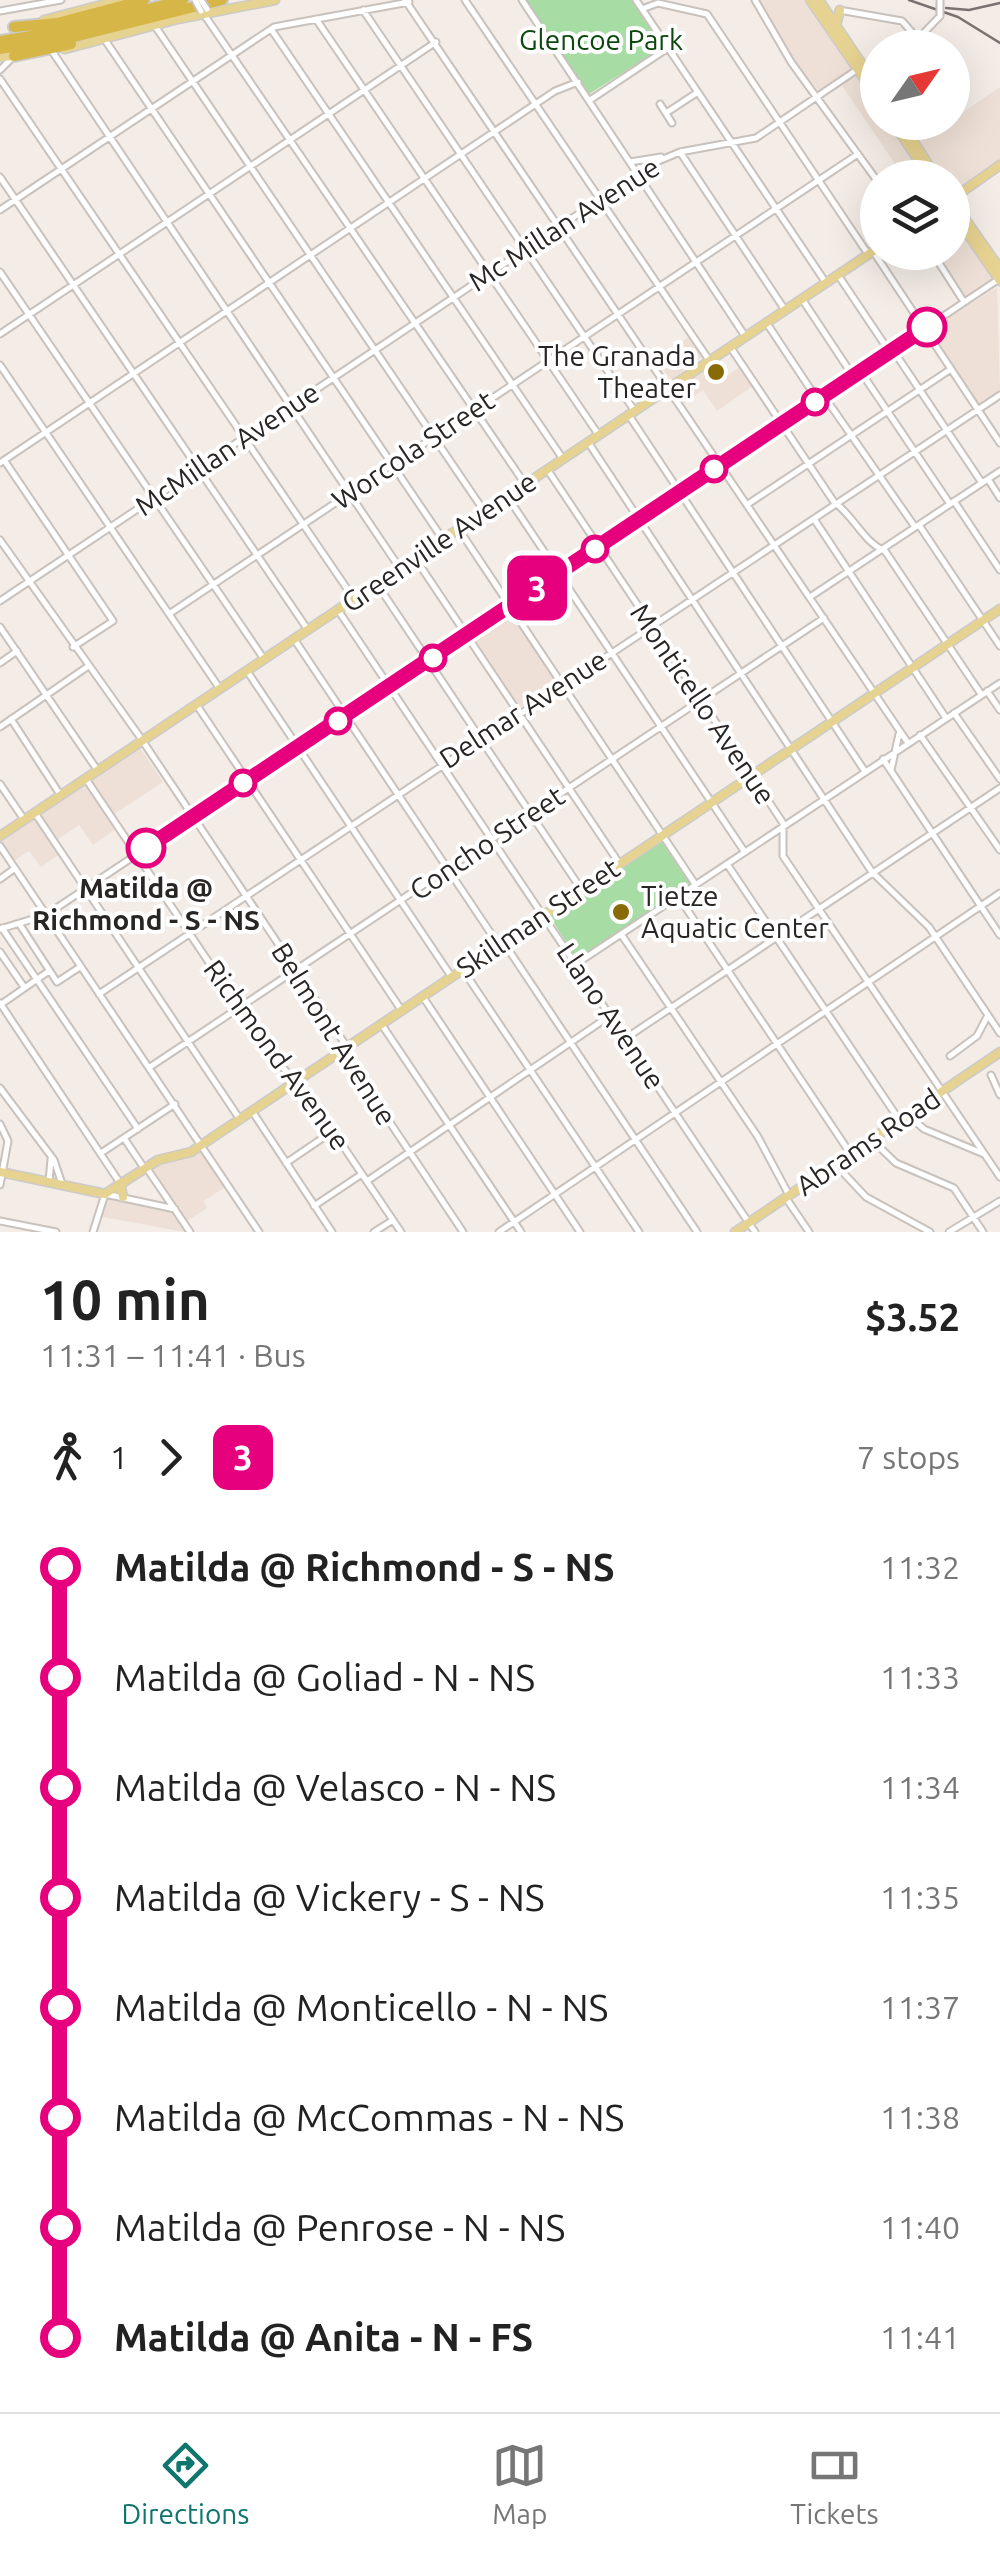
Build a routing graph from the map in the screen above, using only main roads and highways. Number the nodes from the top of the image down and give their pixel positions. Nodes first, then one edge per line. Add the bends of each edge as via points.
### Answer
1 (122, 0) edge
2 (144, 0) edge
3 (183, 0) edge
4 (222, 0) edge
5 (274, 0) edge
6 (810, 0) edge
7 (819, 0) edge
8 (840, 10) road end
9 (171, 12) junction
10 (826, 17) junction
11 (836, 25) junction
12 (14, 27) junction
13 (0, 29) edge
14 (841, 38) junction
15 (0, 40) edge
16 (0, 48) edge
17 (14, 56) junction
18 (0, 57) edge
19 (860, 67) edge
20 (1000, 166) edge
21 (970, 187) edge
22 (970, 226) edge
23 (970, 237) edge
24 (860, 260) edge
25 (1000, 269) edge
26 (1000, 280) edge
27 (1000, 608) edge
28 (0, 836) edge
29 (1000, 1052) edge
30 (1, 1172) edge
31 (120, 1183) junction
32 (123, 1198) road end
33 (736, 1232) edge

1 - 12 main road
2 - 12 highway
3 - 15 highway
4 - 9 highway
5 - 17 main road
6 - 10 main road
7 - 10 main road
8 - 11 main road
9 - 16 highway
9 - 17 highway via 115,33
10 - 11 main road
10 - 14 main road
11 - 14 main road
12 - 13 main road
14 - 19 main road
17 - 18 main road
20 - 21 main road
22 - 25 main road
23 - 26 main road
24 - 28 main road, Greenville Avenue
27 - 31 main road, Skillman Street via 252,1112
29 - 33 main road, Abrams Road
30 - 31 main road, Skillman Street via 105,1194
31 - 32 main road

